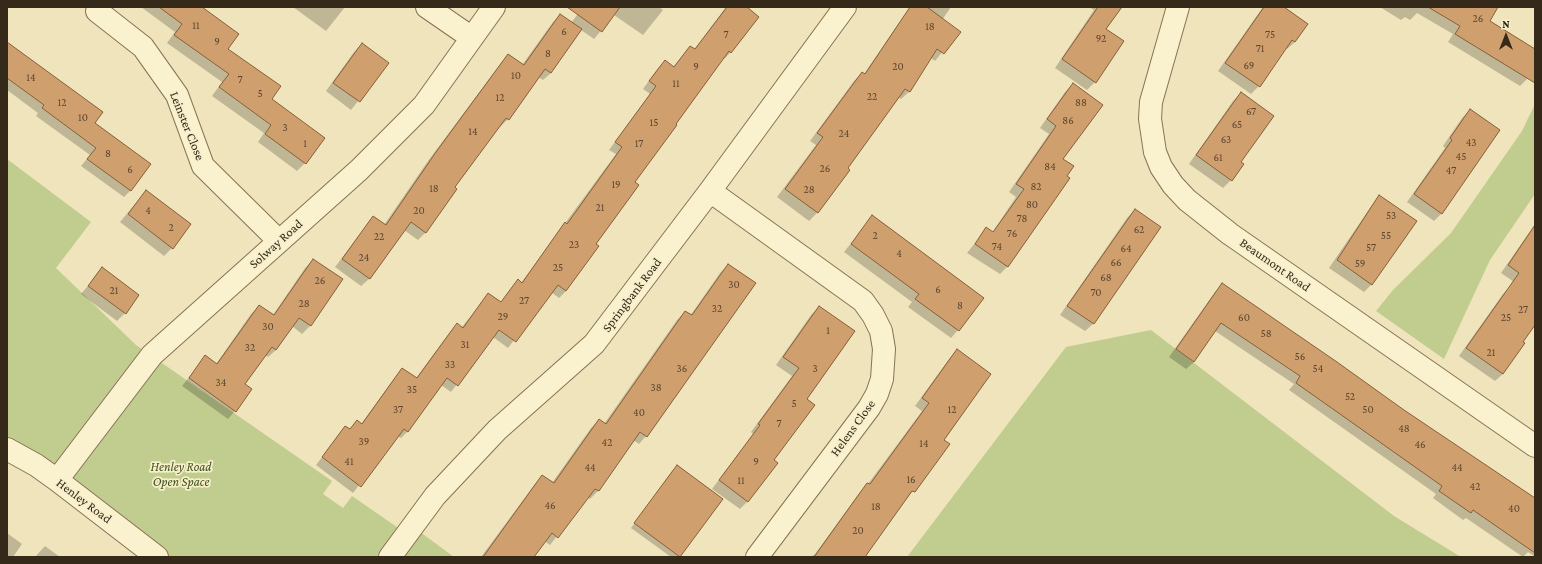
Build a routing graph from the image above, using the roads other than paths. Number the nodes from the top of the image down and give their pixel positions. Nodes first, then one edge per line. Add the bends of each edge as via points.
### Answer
1 (427, 7) edge
2 (494, 7) edge
3 (1178, 7) edge
4 (838, 10) edge
5 (97, 11) dead end
6 (472, 38) junction
7 (710, 191) junction
8 (279, 241) junction
9 (1535, 446) edge
10 (7, 449) edge
11 (57, 480) junction
12 (157, 557) edge
13 (390, 557) edge
14 (757, 557) edge

1 - 6 street
2 - 6 street, Solway Road
3 - 9 street, Beaumont Road via 1151,102 1150,119 1155,152 1173,185 1187,200 1230,234
4 - 7 street, Springbank Road
5 - 8 street, Leinster Close via 143,47 177,95 203,166
6 - 8 street, Solway Road via 424,105 359,170
7 - 13 street, Springbank Road via 594,344 498,430 435,496
7 - 14 street, Helens Close via 863,301 881,331 884,349 882,379 869,408
8 - 11 street, Solway Road via 152,354
10 - 11 street, Henley Road
11 - 12 street, Henley Road

